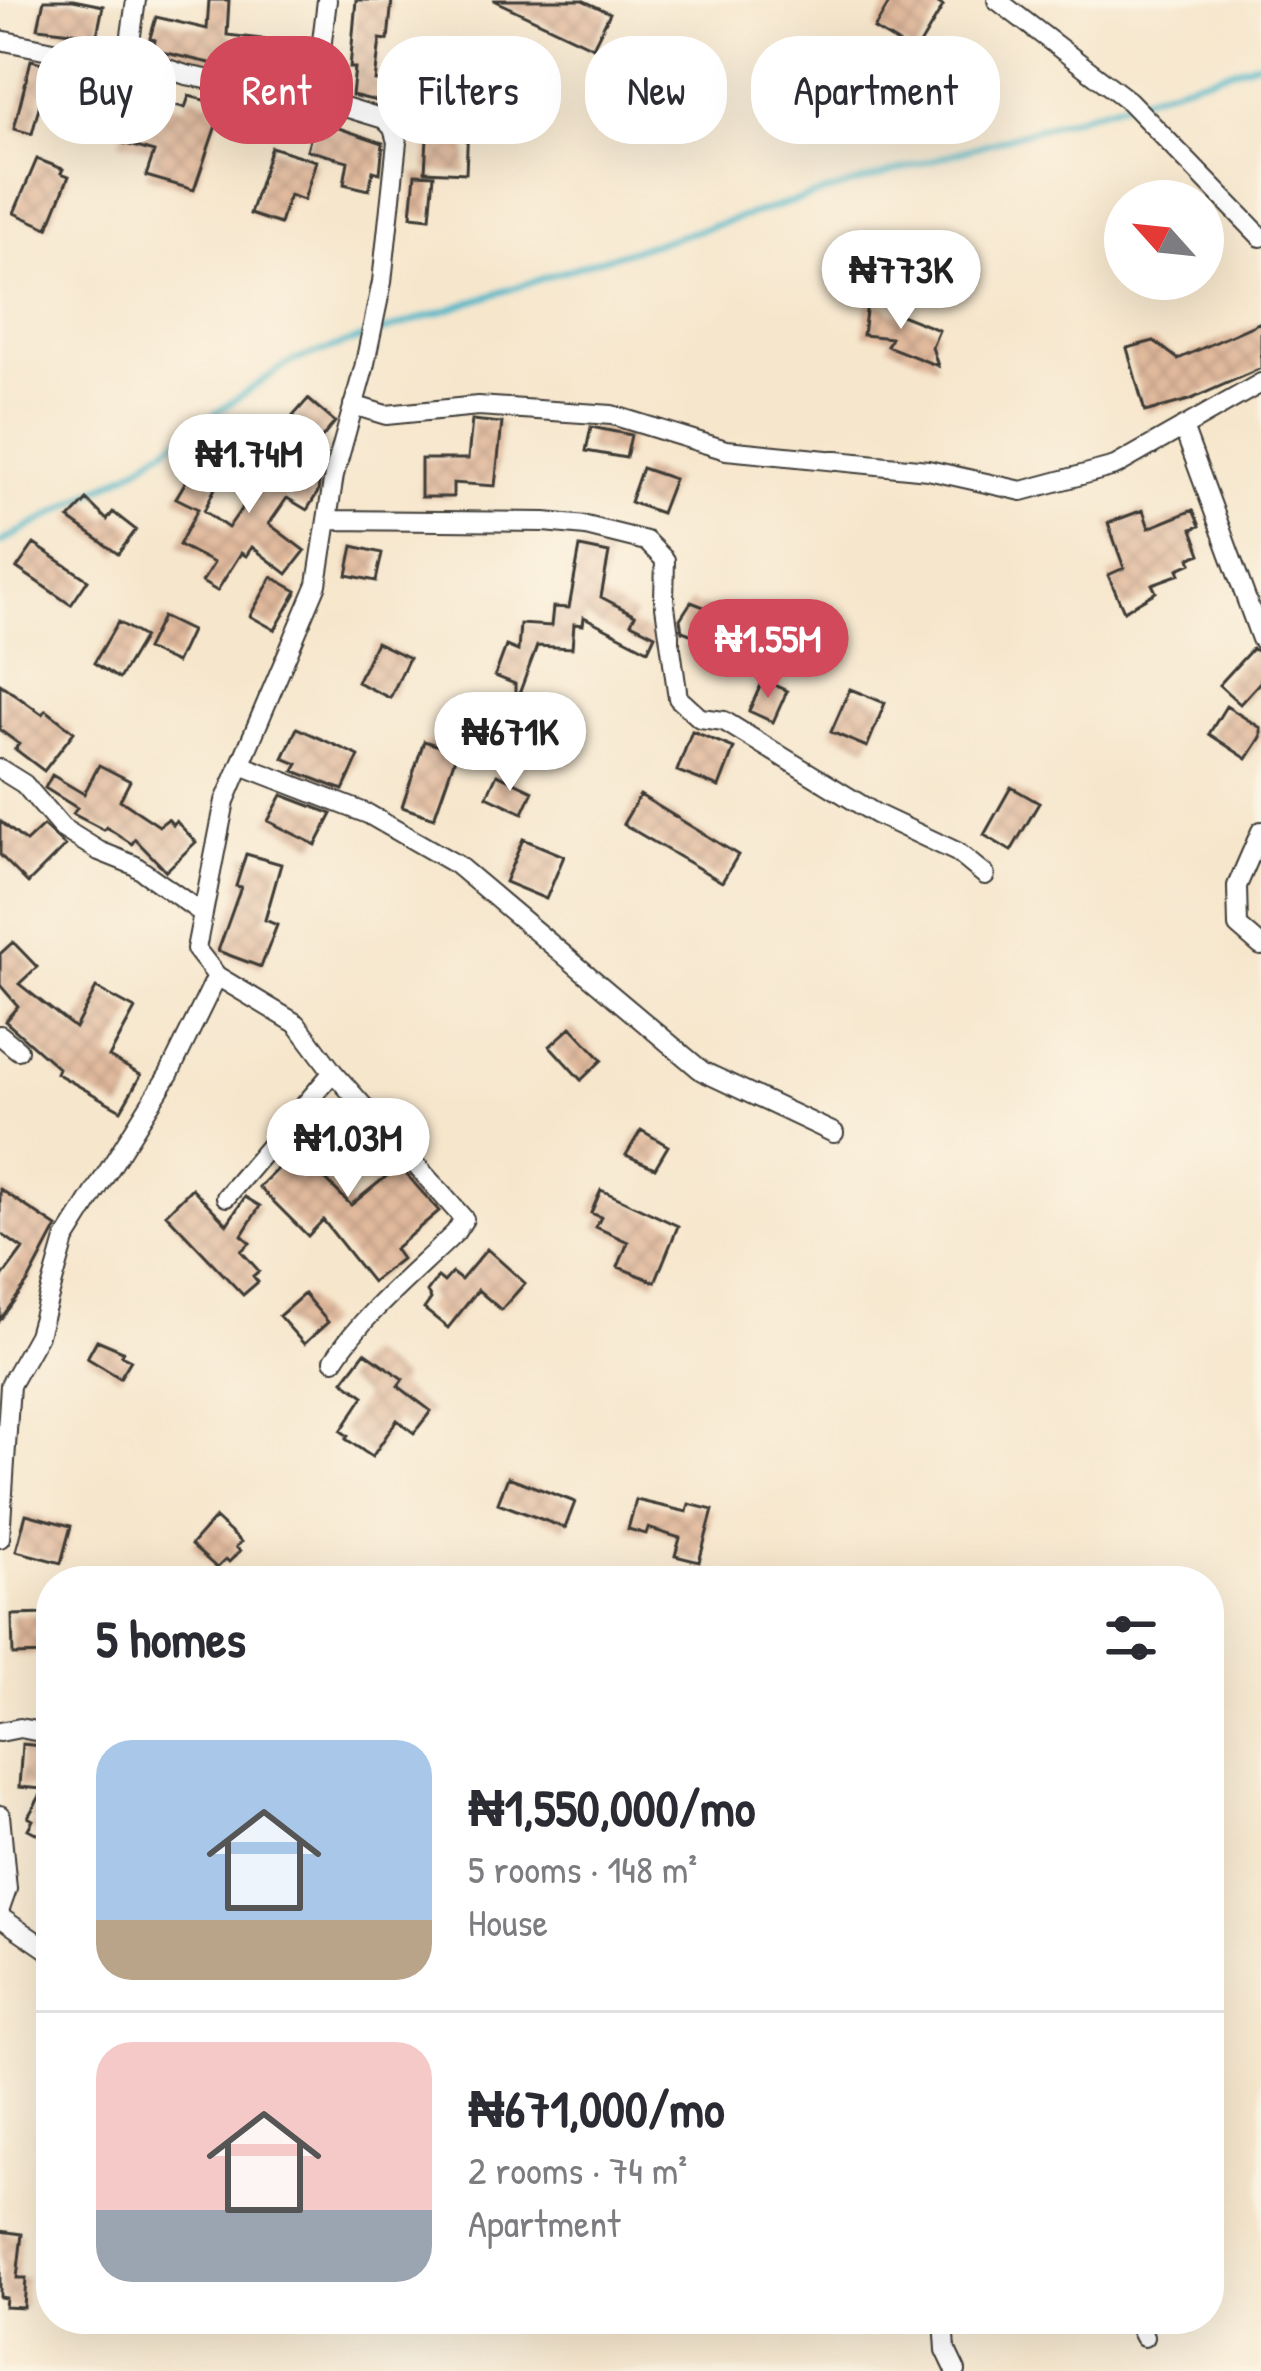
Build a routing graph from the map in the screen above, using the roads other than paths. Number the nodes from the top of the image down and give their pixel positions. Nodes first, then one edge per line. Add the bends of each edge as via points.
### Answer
1 (136, 0) edge
2 (328, 0) edge
3 (997, 0) edge
4 (131, 36) edge
5 (323, 36) edge
6 (0, 40) edge
7 (36, 47) edge
8 (353, 110) edge
9 (1261, 237) edge
10 (1261, 383) edge
11 (353, 405) junction
12 (1183, 427) junction
13 (328, 520) junction
14 (1261, 639) edge
15 (241, 765) junction
16 (0, 769) edge
17 (1261, 831) edge
18 (986, 875) dead end
19 (202, 913) junction
20 (1261, 946) edge
21 (217, 976) junction
22 (0, 1035) edge
23 (18, 1050) dead end
24 (333, 1072) junction
25 (834, 1133) dead end
26 (226, 1197) dead end
27 (334, 1360) dead end
28 (0, 1538) edge
29 (36, 1731) edge
30 (0, 1732) edge
31 (0, 1815) edge
32 (0, 1913) edge
33 (36, 1941) edge
34 (945, 2334) edge
35 (956, 2371) edge

1 - 4 street
2 - 5 street
3 - 9 street via 1130,100
6 - 7 street
8 - 11 street via 384,119 397,142 382,282
10 - 12 street
11 - 12 street via 386,415 478,406 591,412 726,450 928,470 1022,491 1115,466
11 - 13 street
12 - 14 street
13 - 15 street via 317,584
13 - 18 street via 545,522 646,542 665,560 678,698 700,718 724,722
15 - 19 street via 225,801
15 - 25 street via 368,814 457,865 702,1071
16 - 19 street via 62,828
17 - 20 street via 1237,886 1238,926
19 - 21 street via 196,949
21 - 24 street via 296,1024
21 - 28 street via 169,1074 65,1240 38,1335 10,1385
22 - 23 street
24 - 26 street
24 - 27 street via 464,1219
29 - 30 street
31 - 32 street via 7,1889
32 - 33 street
34 - 35 street

